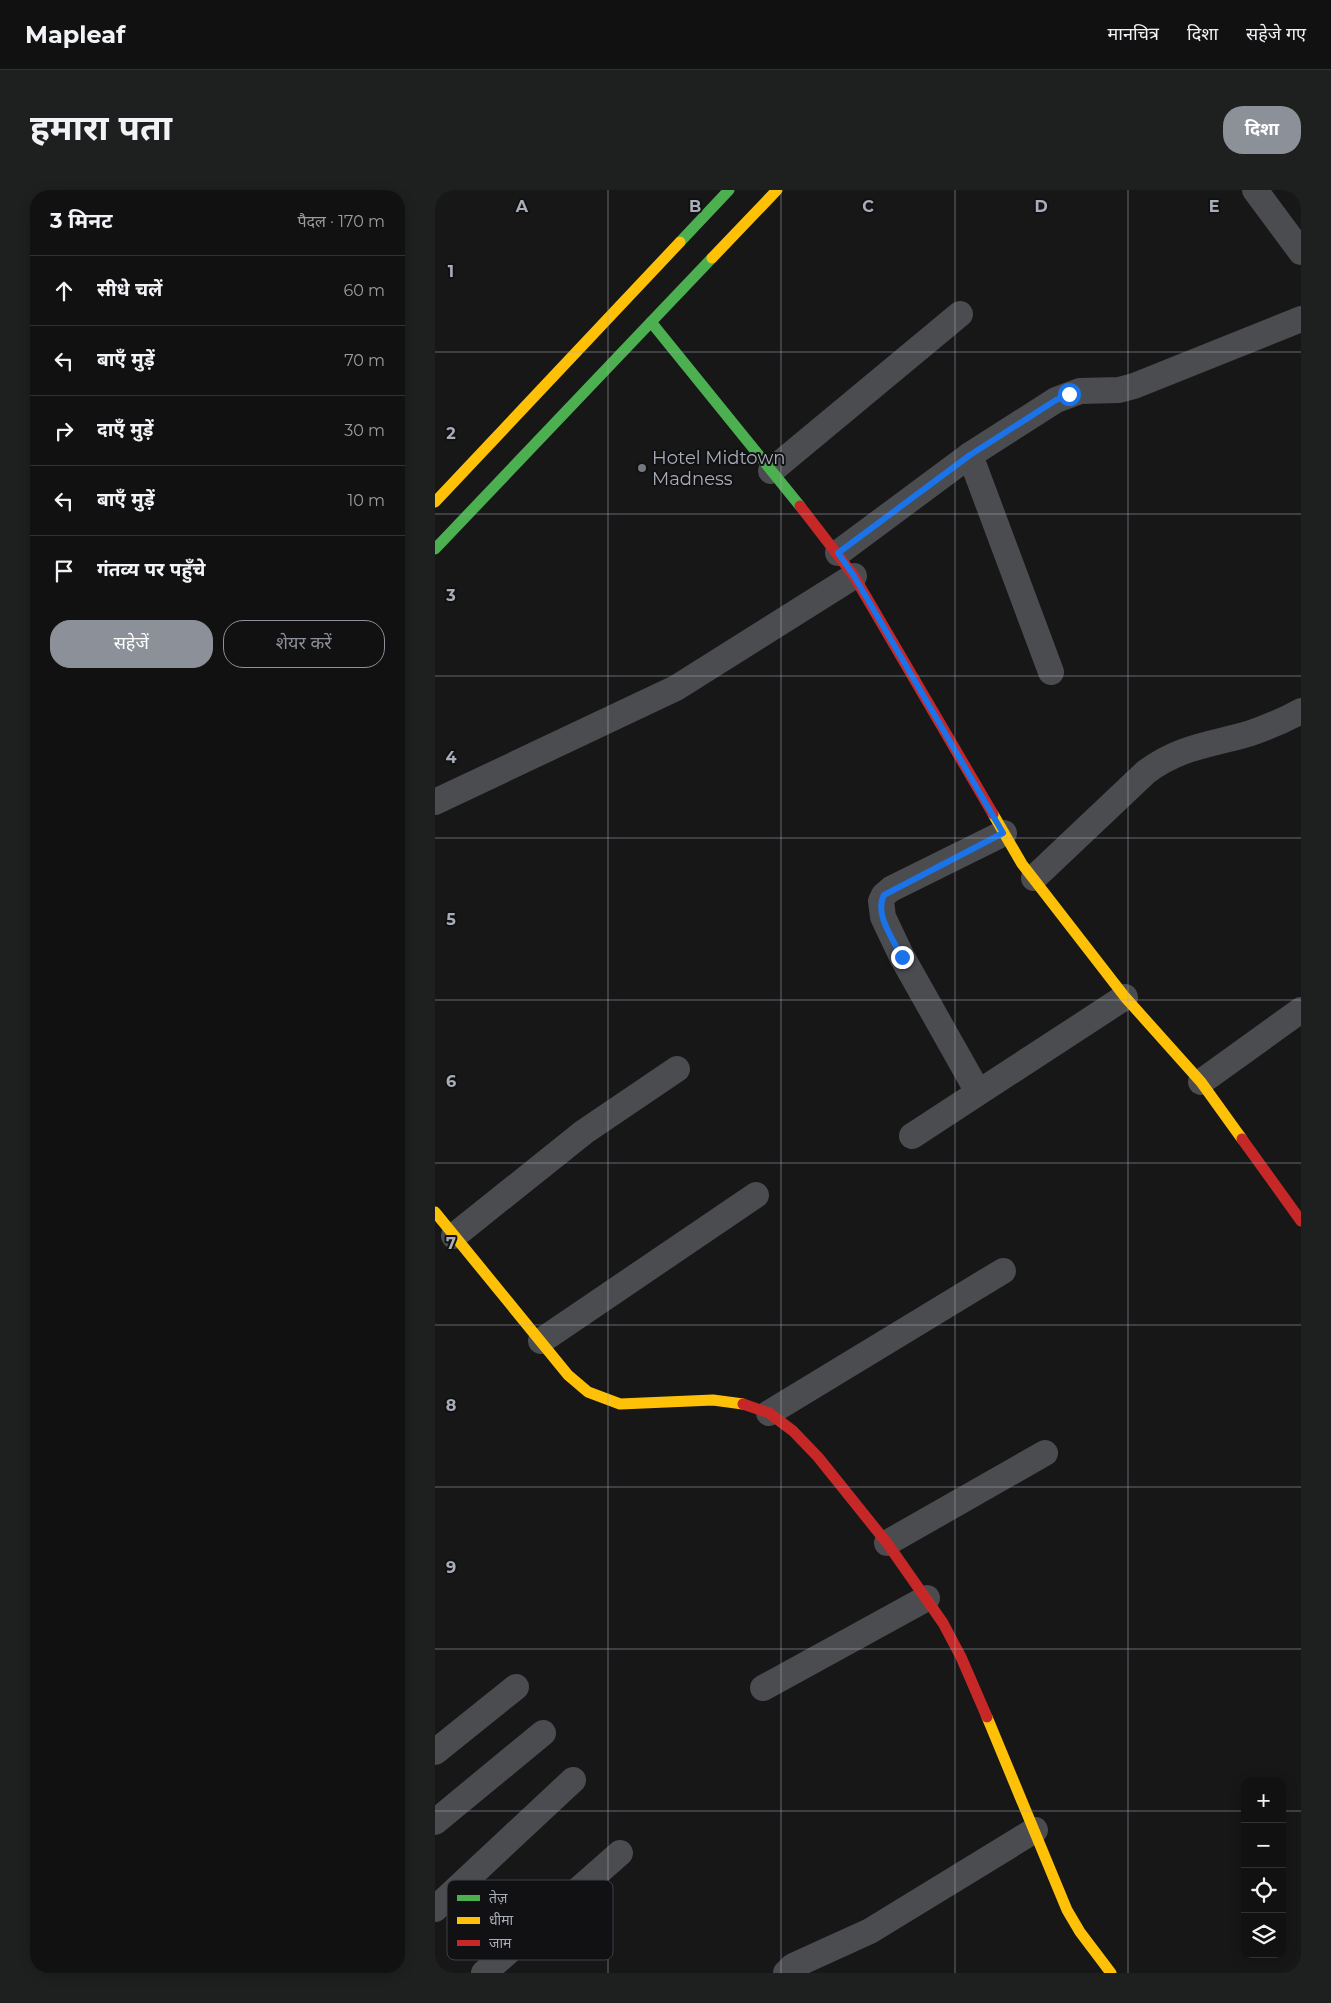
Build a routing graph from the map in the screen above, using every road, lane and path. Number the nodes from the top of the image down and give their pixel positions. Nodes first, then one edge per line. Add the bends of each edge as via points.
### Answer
1 (729, 190) edge
2 (777, 190) edge
3 (1255, 190) edge
4 (1301, 252) edge
5 (960, 314) dead end
6 (1301, 319) edge
7 (651, 322) junction
8 (970, 455) junction
9 (771, 471) junction
10 (435, 502) edge
11 (435, 549) edge
12 (838, 553) junction
13 (854, 576) junction
14 (1051, 672) dead end
15 (1301, 711) edge
16 (435, 802) edge
17 (1003, 833) junction
18 (1034, 878) junction
19 (1125, 997) junction
20 (1301, 1010) edge
21 (677, 1069) dead end
22 (1201, 1082) junction
23 (978, 1092) junction
24 (911, 1136) dead end
25 (756, 1195) dead end
26 (435, 1212) edge
27 (1301, 1221) edge
28 (454, 1236) junction
29 (1003, 1270) dead end
30 (541, 1341) junction
31 (769, 1412) junction
32 (1045, 1452) dead end
33 (887, 1543) junction
34 (927, 1598) junction
35 (515, 1687) dead end
36 (763, 1688) dead end
37 (543, 1733) dead end
38 (435, 1752) edge
39 (573, 1780) dead end
40 (435, 1822) edge
41 (1035, 1830) junction
42 (620, 1853) dead end
43 (466, 1880) edge
44 (589, 1880) edge
45 (447, 1898) edge
46 (435, 1909) edge
47 (499, 1960) edge
48 (484, 1973) edge
49 (786, 1973) edge
50 (1111, 1973) edge

1 - 10 main road
2 - 7 main road
3 - 4 street
5 - 9 street
6 - 8 street via 1134,386 1069,394
7 - 9 main road
7 - 11 main road
8 - 12 street
8 - 14 street
9 - 12 main road
12 - 13 main road
13 - 16 street via 676,688
13 - 17 main road
15 - 18 street via 1250,733 1195,747 1161,760
17 - 18 main road
17 - 23 street via 891,890 881,901 883,917 902,957
18 - 19 main road
19 - 22 main road
19 - 23 street
20 - 22 street
21 - 28 street via 584,1132
22 - 27 main road
23 - 24 street
25 - 30 street
26 - 28 main road
28 - 30 main road
29 - 31 street
30 - 31 main road via 568,1375 587,1392 613,1402 713,1400 747,1404
31 - 33 main road via 818,1457
32 - 33 street
33 - 34 main road
34 - 36 street
34 - 41 main road via 961,1657
35 - 38 street
37 - 40 street
39 - 43 street
41 - 49 street via 870,1931 793,1966
41 - 50 main road via 1067,1910
42 - 44 street
45 - 46 street
47 - 48 street

